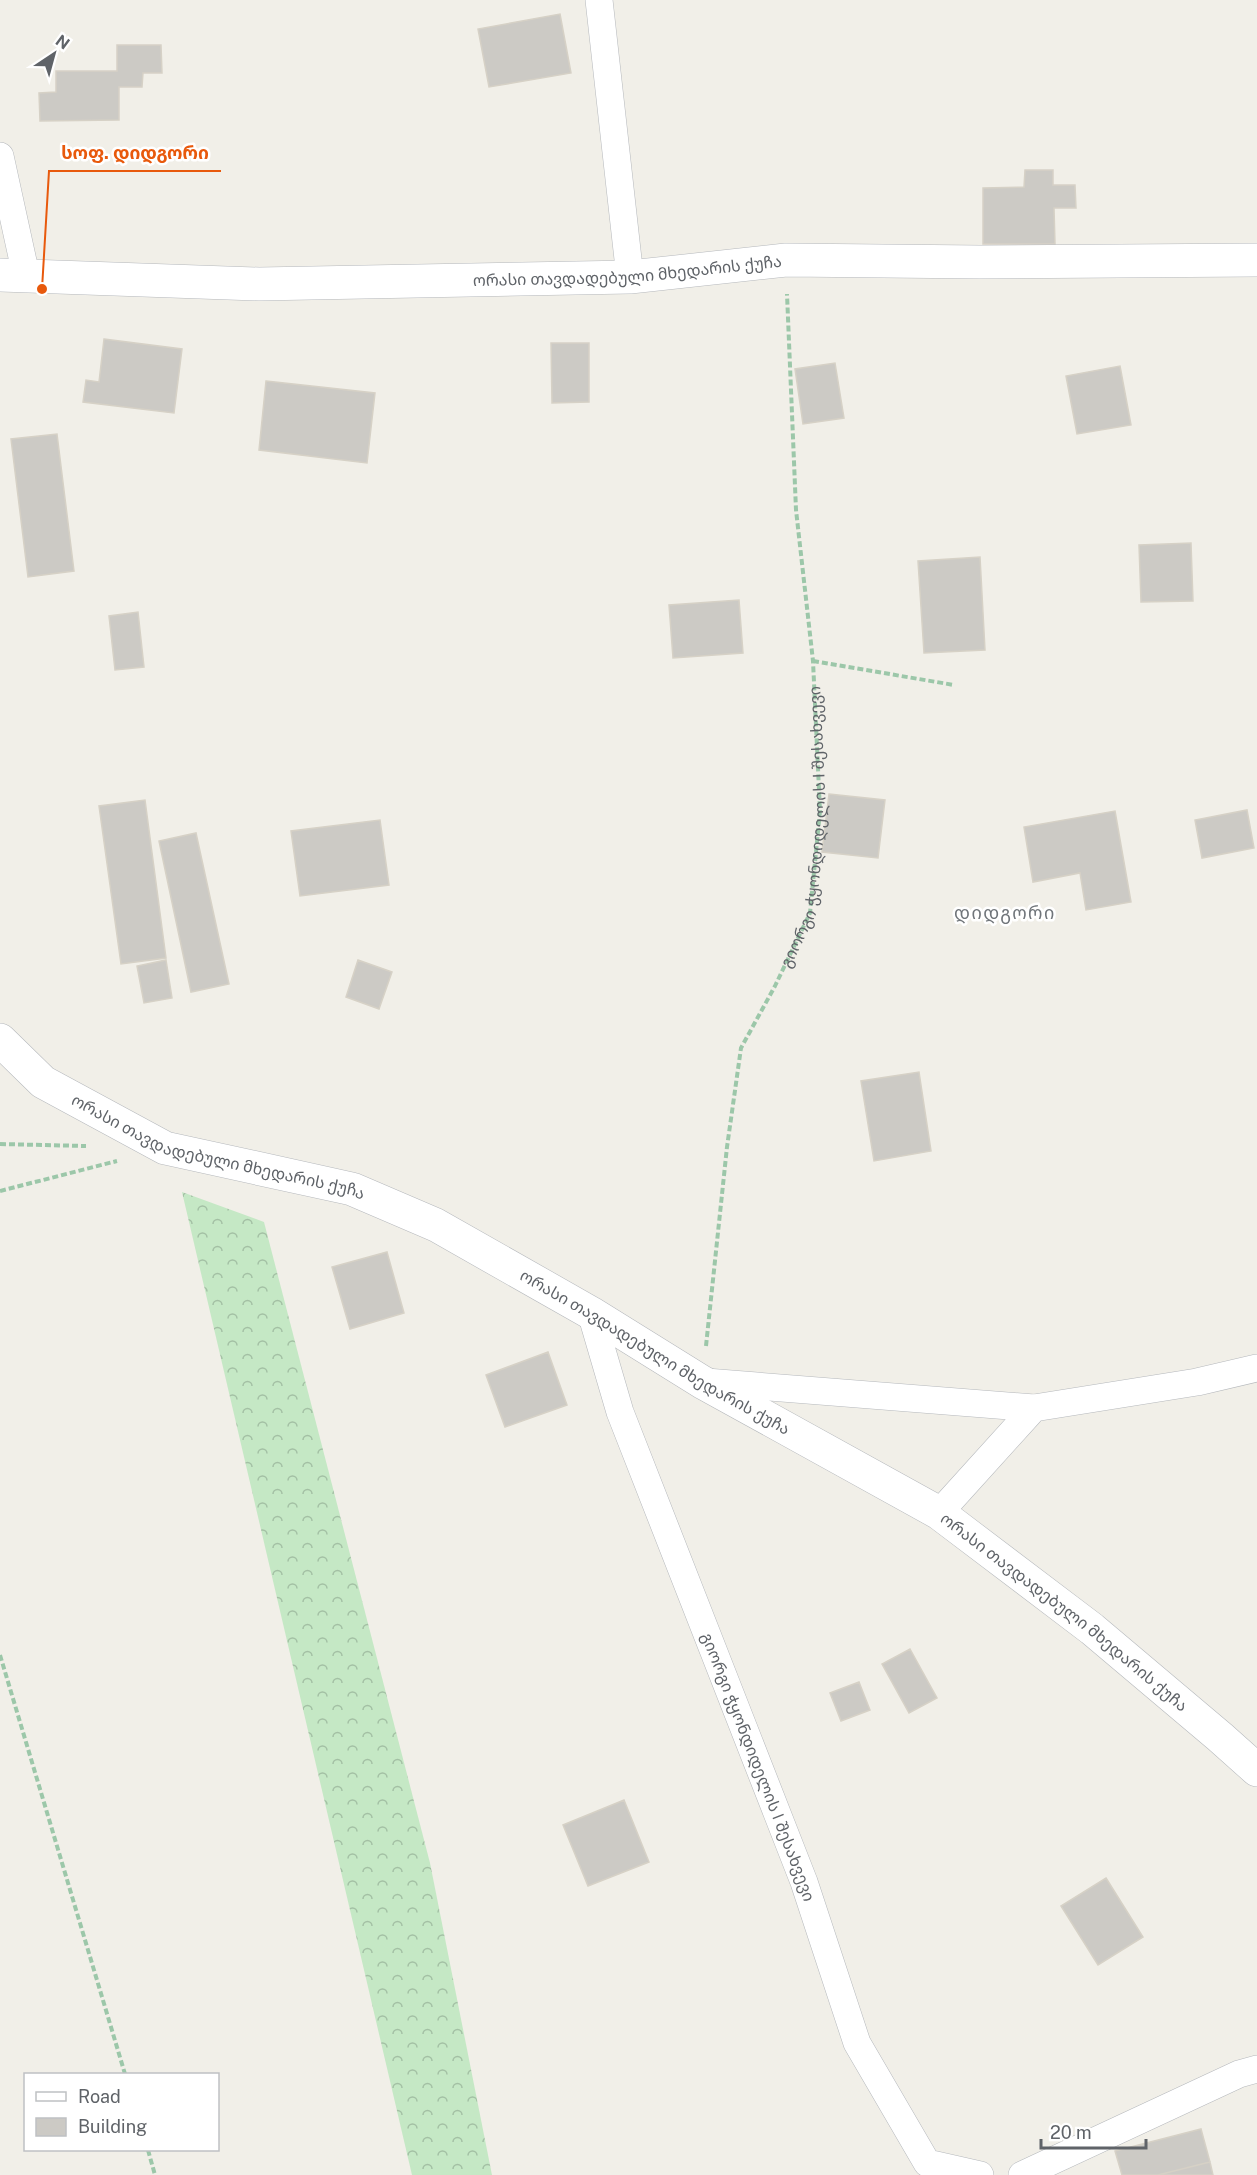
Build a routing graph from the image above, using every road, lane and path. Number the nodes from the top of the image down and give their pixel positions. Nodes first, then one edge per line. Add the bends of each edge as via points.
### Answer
1 (599, 0) edge
2 (0, 156) edge
3 (786, 260) junction
4 (1257, 260) edge
5 (13, 275) edge
6 (630, 277) junction
7 (813, 661) junction
8 (954, 685) dead end
9 (0, 1040) edge
10 (0, 1144) edge
11 (94, 1146) dead end
12 (165, 1148) junction
13 (0, 1191) edge
14 (591, 1313) junction
15 (1257, 1368) edge
16 (702, 1382) junction
17 (1034, 1408) junction
18 (939, 1513) junction
19 (0, 1655) edge
20 (1257, 1770) edge
21 (1257, 2069) edge
22 (125, 2073) edge
23 (148, 2151) edge
24 (155, 2175) edge
25 (980, 2175) edge
26 (1022, 2175) edge

1 - 6 street
2 - 5 street
3 - 4 street, ორასი თავდადებული მხედარის ქუჩა
3 - 6 street, ორასი თავდადებული მხედარის ქუჩა
3 - 7 path, გიორგი ჭყონდიდელის I შესახვევი via 796,510
5 - 6 street, ორასი თავდადებული მხედარის ქუჩა via 259,284
7 - 8 path
7 - 16 path, გიორგი ჭყონდიდელის I შესახვევი via 820,811 810,913 741,1048
9 - 12 street, ორასი თავდადებული მხედარის ქუჩა via 43,1082
10 - 11 path
12 - 13 path
12 - 14 street, ორასი თავდადებული მხედარის ქუჩა via 352,1189 436,1225
14 - 16 street, ორასი თავდადებული მხედარის ქუჩა
14 - 25 street, გიორგი ჭყონდიდელის I შესახვევი via 620,1412 804,1882 857,2043 927,2163
15 - 17 street via 1197,1382
16 - 17 street
16 - 18 street, ორასი თავდადებული მხედარის ქუჩა
17 - 18 street
18 - 20 street, ორასი თავდადებული მხედარის ქუჩა via 1092,1629
19 - 22 path
21 - 26 street
23 - 24 path

